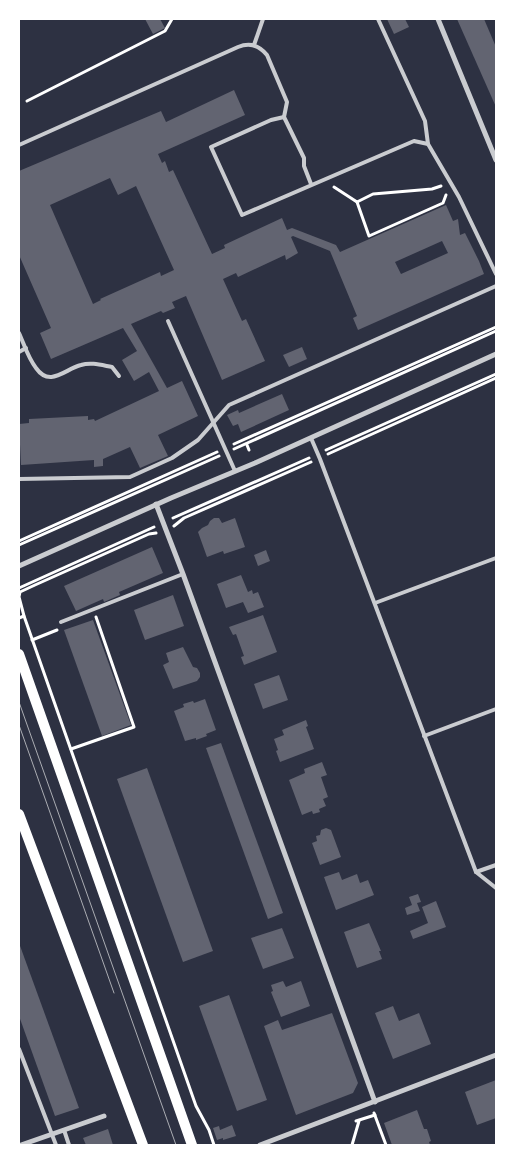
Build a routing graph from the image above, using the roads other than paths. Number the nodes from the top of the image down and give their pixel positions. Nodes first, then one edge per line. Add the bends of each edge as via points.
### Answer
1 (263, 19) edge
2 (378, 19) edge
3 (438, 19) edge
4 (254, 45) junction
5 (284, 117) junction
6 (428, 144) junction
7 (19, 145) edge
8 (496, 160) edge
9 (311, 184) junction
10 (496, 274) edge
11 (496, 286) edge
12 (168, 320) dead end
13 (19, 333) edge
14 (26, 348) junction
15 (19, 352) edge
16 (496, 354) edge
17 (119, 376) dead end
18 (214, 422) junction
19 (311, 438) junction
20 (235, 471) junction
21 (19, 479) edge
22 (156, 504) junction
23 (496, 558) edge
24 (19, 566) edge
25 (183, 574) junction
26 (375, 603) junction
27 (61, 622) dead end
28 (19, 654) edge
29 (496, 709) edge
30 (424, 736) junction
31 (19, 814) edge
32 (496, 865) edge
33 (476, 872) junction
34 (496, 888) edge
35 (19, 1049) edge
36 (496, 1055) edge
37 (375, 1102) junction
38 (104, 1116) dead end
39 (64, 1130) junction
40 (52, 1134) junction
41 (21, 1145) edge
42 (56, 1145) edge
43 (69, 1145) edge
44 (143, 1145) edge
45 (192, 1145) edge
46 (260, 1145) edge

1 - 4 lane
2 - 6 lane via 425,121
3 - 8 street
4 - 5 lane via 267,55 287,102
4 - 7 lane via 238,47
5 - 9 lane via 304,158
5 - 9 lane via 211,147 242,214
6 - 9 lane via 414,141
6 - 10 lane
11 - 18 lane via 229,405
12 - 18 lane
13 - 14 lane
14 - 15 lane
14 - 17 lane via 34,367 49,377 93,364 112,367
16 - 19 street
18 - 20 lane
18 - 21 lane via 198,440 172,458 130,477
19 - 20 street
19 - 26 lane
20 - 22 street
22 - 24 street
22 - 25 street
23 - 26 lane
25 - 27 lane
25 - 37 street
26 - 30 lane
28 - 45 main road
29 - 30 lane
30 - 33 lane
31 - 44 main road
32 - 33 lane
33 - 34 lane
35 - 40 lane
36 - 37 street
37 - 46 street
38 - 39 street
39 - 40 street
39 - 43 lane
40 - 41 street
40 - 42 lane

